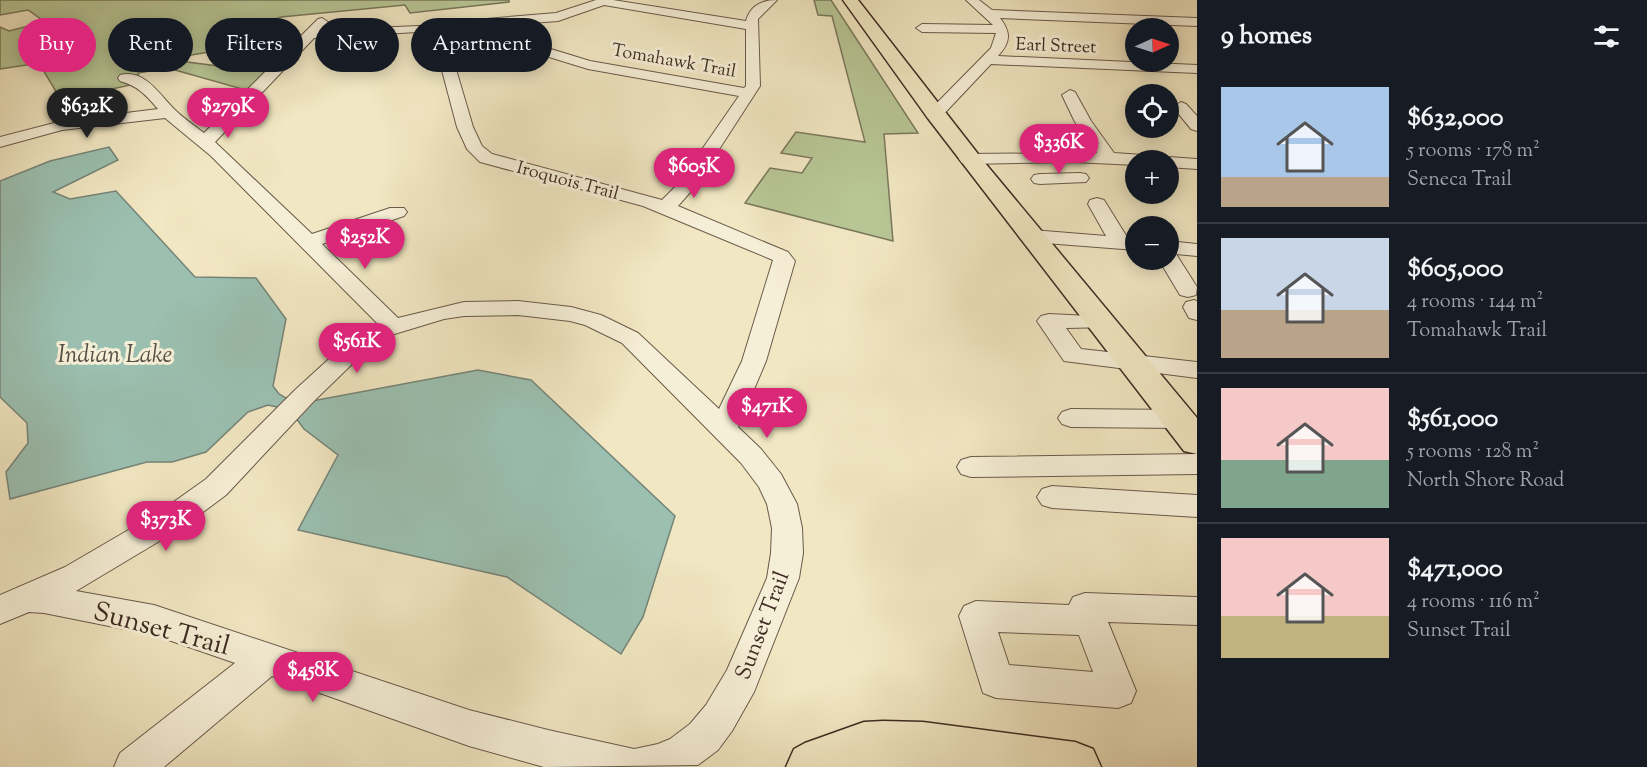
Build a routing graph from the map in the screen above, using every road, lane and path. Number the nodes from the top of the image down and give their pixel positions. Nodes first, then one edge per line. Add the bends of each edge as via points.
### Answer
1 (771, 0) edge
2 (850, 0) edge
3 (972, 0) edge
4 (990, 14) junction
5 (547, 18) edge
6 (1197, 22) edge
7 (751, 26) junction
8 (922, 28) dead end
9 (411, 29) edge
10 (1002, 29) junction
11 (315, 30) edge
12 (311, 34) junction
13 (552, 54) edge
14 (986, 60) junction
15 (1197, 69) edge
16 (450, 72) edge
17 (125, 78) dead end
18 (749, 93) junction
19 (1070, 95) dead end
20 (1180, 107) dead end
21 (169, 113) junction
22 (934, 115) junction
23 (1197, 126) edge
24 (0, 142) edge
25 (205, 142) junction
26 (1040, 158) junction
27 (1109, 158) junction
28 (968, 159) junction
29 (1125, 159) edge
30 (1179, 163) edge
31 (1197, 164) edge
32 (1040, 178) dead end
33 (1060, 178) junction
34 (1080, 178) dead end
35 (1097, 204) dead end
36 (665, 208) junction
37 (397, 212) dead end
38 (1032, 236) junction
39 (1125, 239) edge
40 (308, 242) junction
41 (1125, 243) edge
42 (1179, 248) edge
43 (1197, 250) edge
44 (1175, 270) edge
45 (1193, 304) edge
46 (1102, 321) junction
47 (394, 327) junction
48 (1135, 363) junction
49 (1197, 370) edge
50 (1071, 418) dead end
51 (1179, 419) junction
52 (723, 429) junction
53 (1197, 442) edge
54 (1197, 464) edge
55 (971, 467) dead end
56 (1052, 497) dead end
57 (1197, 506) edge
58 (10, 602) edge
59 (1197, 611) edge
60 (1091, 621) dead end
61 (267, 659) junction
62 (541, 758) edge
63 (134, 767) edge
64 (631, 767) edge
65 (637, 767) edge
66 (812, 767) edge
67 (1076, 767) edge

1 - 7 street via 755,13
2 - 22 main road
3 - 4 street
4 - 6 street
4 - 10 street
5 - 7 street via 604,2
7 - 18 street via 753,86
8 - 10 street
9 - 12 street, Tomahawk Trail
10 - 14 street via 1003,37
11 - 12 street
12 - 25 street
13 - 18 street, Tomahawk Trail via 588,65
14 - 15 street, Earl Street
14 - 22 street
16 - 36 street, Iroquois Trail via 465,127 475,149 486,158
17 - 21 street via 149,89
18 - 36 street, Tomahawk Trail via 685,188
19 - 27 street via 1083,122
20 - 23 street
21 - 24 street via 80,122
21 - 25 street
22 - 28 main road
25 - 40 street
26 - 27 street
26 - 28 street
26 - 33 street
27 - 29 street
28 - 38 main road
30 - 31 street
32 - 33 street
33 - 34 street
35 - 39 street
36 - 52 street, Iroquois Trail via 761,247 784,261 754,361
37 - 40 street
38 - 41 street
38 - 46 main road
40 - 47 street
42 - 43 street
44 - 45 street
46 - 48 main road
46 - 48 street via 1049,321 1073,356
47 - 52 street, Sunset Trail via 441,313 487,307 549,310 593,320 630,338
47 - 58 street, Sunset Trail via 370,334 216,487 172,519 122,552
48 - 49 street
48 - 51 main road
50 - 51 street
51 - 53 main road
52 - 65 street, Sunset Trail via 762,468 782,504 787,536 783,578 741,680 719,718 704,737 684,752 660,763
54 - 55 street
56 - 57 street
58 - 61 street, Sunset Trail via 44,599 154,620
59 - 60 street via 1085,607
61 - 62 street, Sunset Trail via 469,728
61 - 63 street
62 - 64 street, Sunset Trail
66 - 67 main road via 864,746 883,745 923,746

